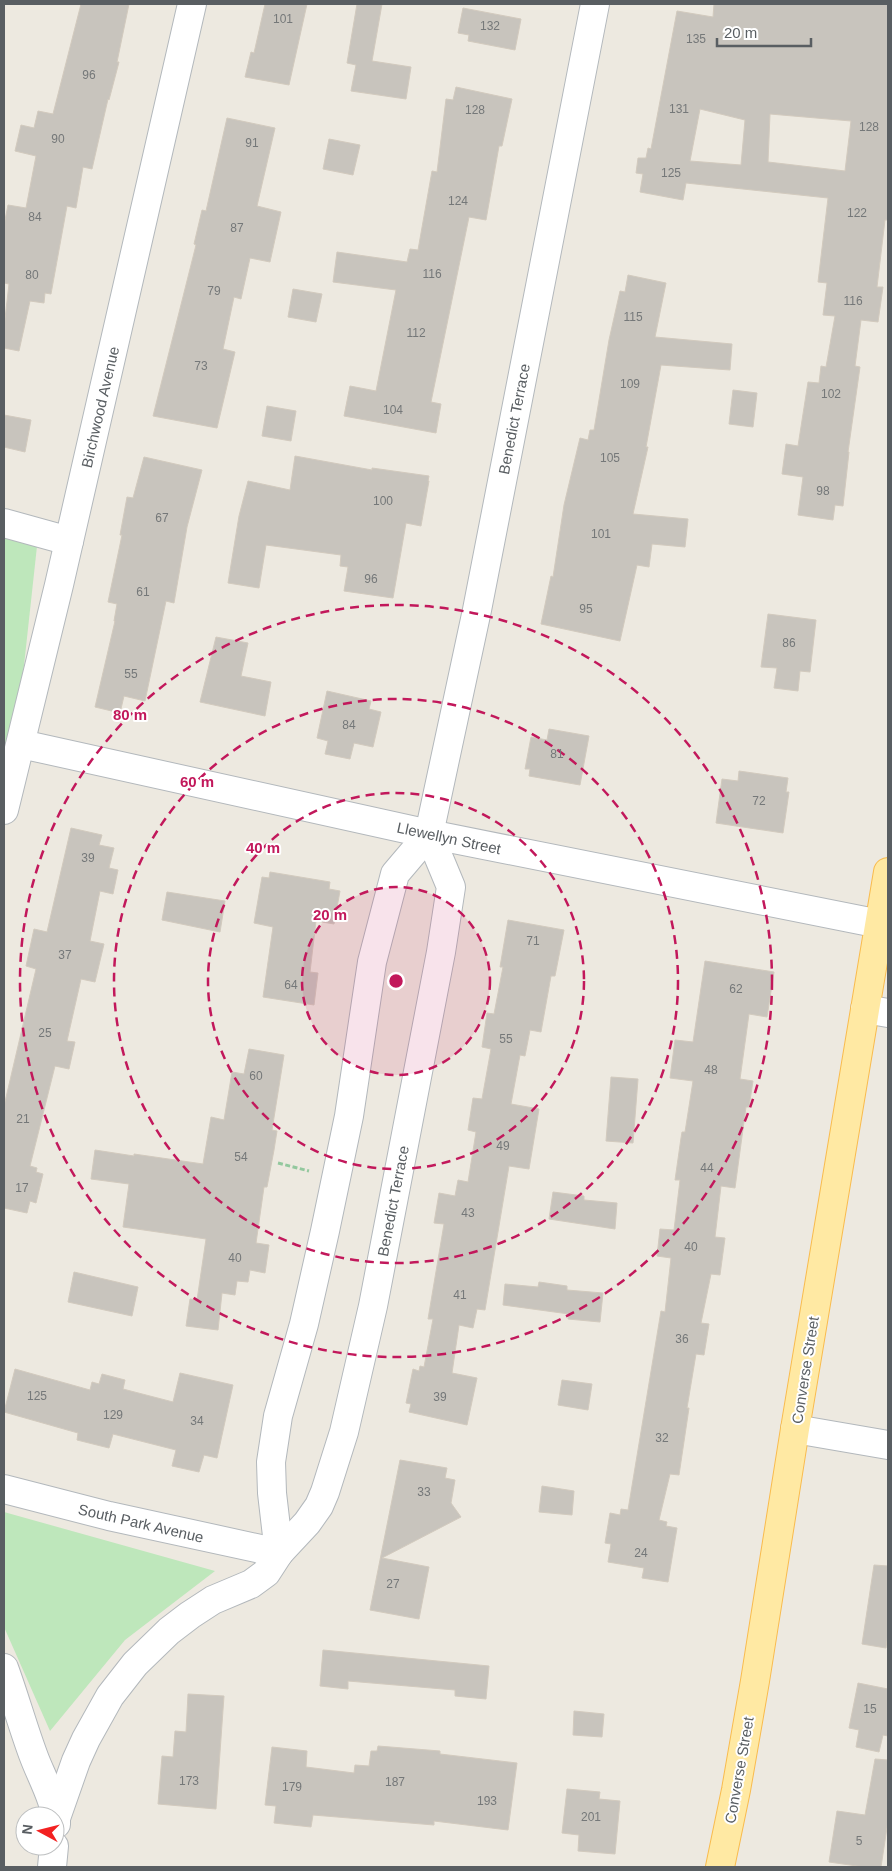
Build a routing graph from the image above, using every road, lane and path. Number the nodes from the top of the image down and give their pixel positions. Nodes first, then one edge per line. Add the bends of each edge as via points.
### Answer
1 (192, 4) edge
2 (595, 4) edge
3 (4, 523) edge
4 (70, 540) junction
5 (21, 744) junction
6 (4, 810) edge
7 (430, 834) junction
8 (888, 872) edge
9 (880, 924) junction
10 (876, 1011) edge
11 (795, 1429) junction
12 (888, 1445) edge
13 (4, 1489) edge
14 (279, 1554) junction
15 (4, 1668) edge
16 (52, 1806) edge
17 (62, 1806) edge
18 (720, 1867) edge

1 - 4 street, Birchwood Avenue
2 - 7 street, Benedict Terrace
3 - 4 street
4 - 5 street, Birchwood Avenue
5 - 6 street, Birchwood Avenue
5 - 7 street, Llewellyn Street
7 - 9 street, Llewellyn Street
7 - 14 street, Benedict Terrace via 395,874 372,962 340,1161 304,1324 278,1416 272,1493
7 - 14 street, Benedict Terrace via 451,887 373,1306 344,1432 328,1484 319,1506
8 - 9 main road, Converse Street
9 - 10 main road, Converse Street
10 - 11 main road, Converse Street
11 - 12 street
11 - 18 main road, Converse Street via 755,1681
13 - 14 street, South Park Avenue
14 - 17 street, Benedict Terrace via 266,1573 190,1615 135,1664 110,1696 86,1739
15 - 16 street

